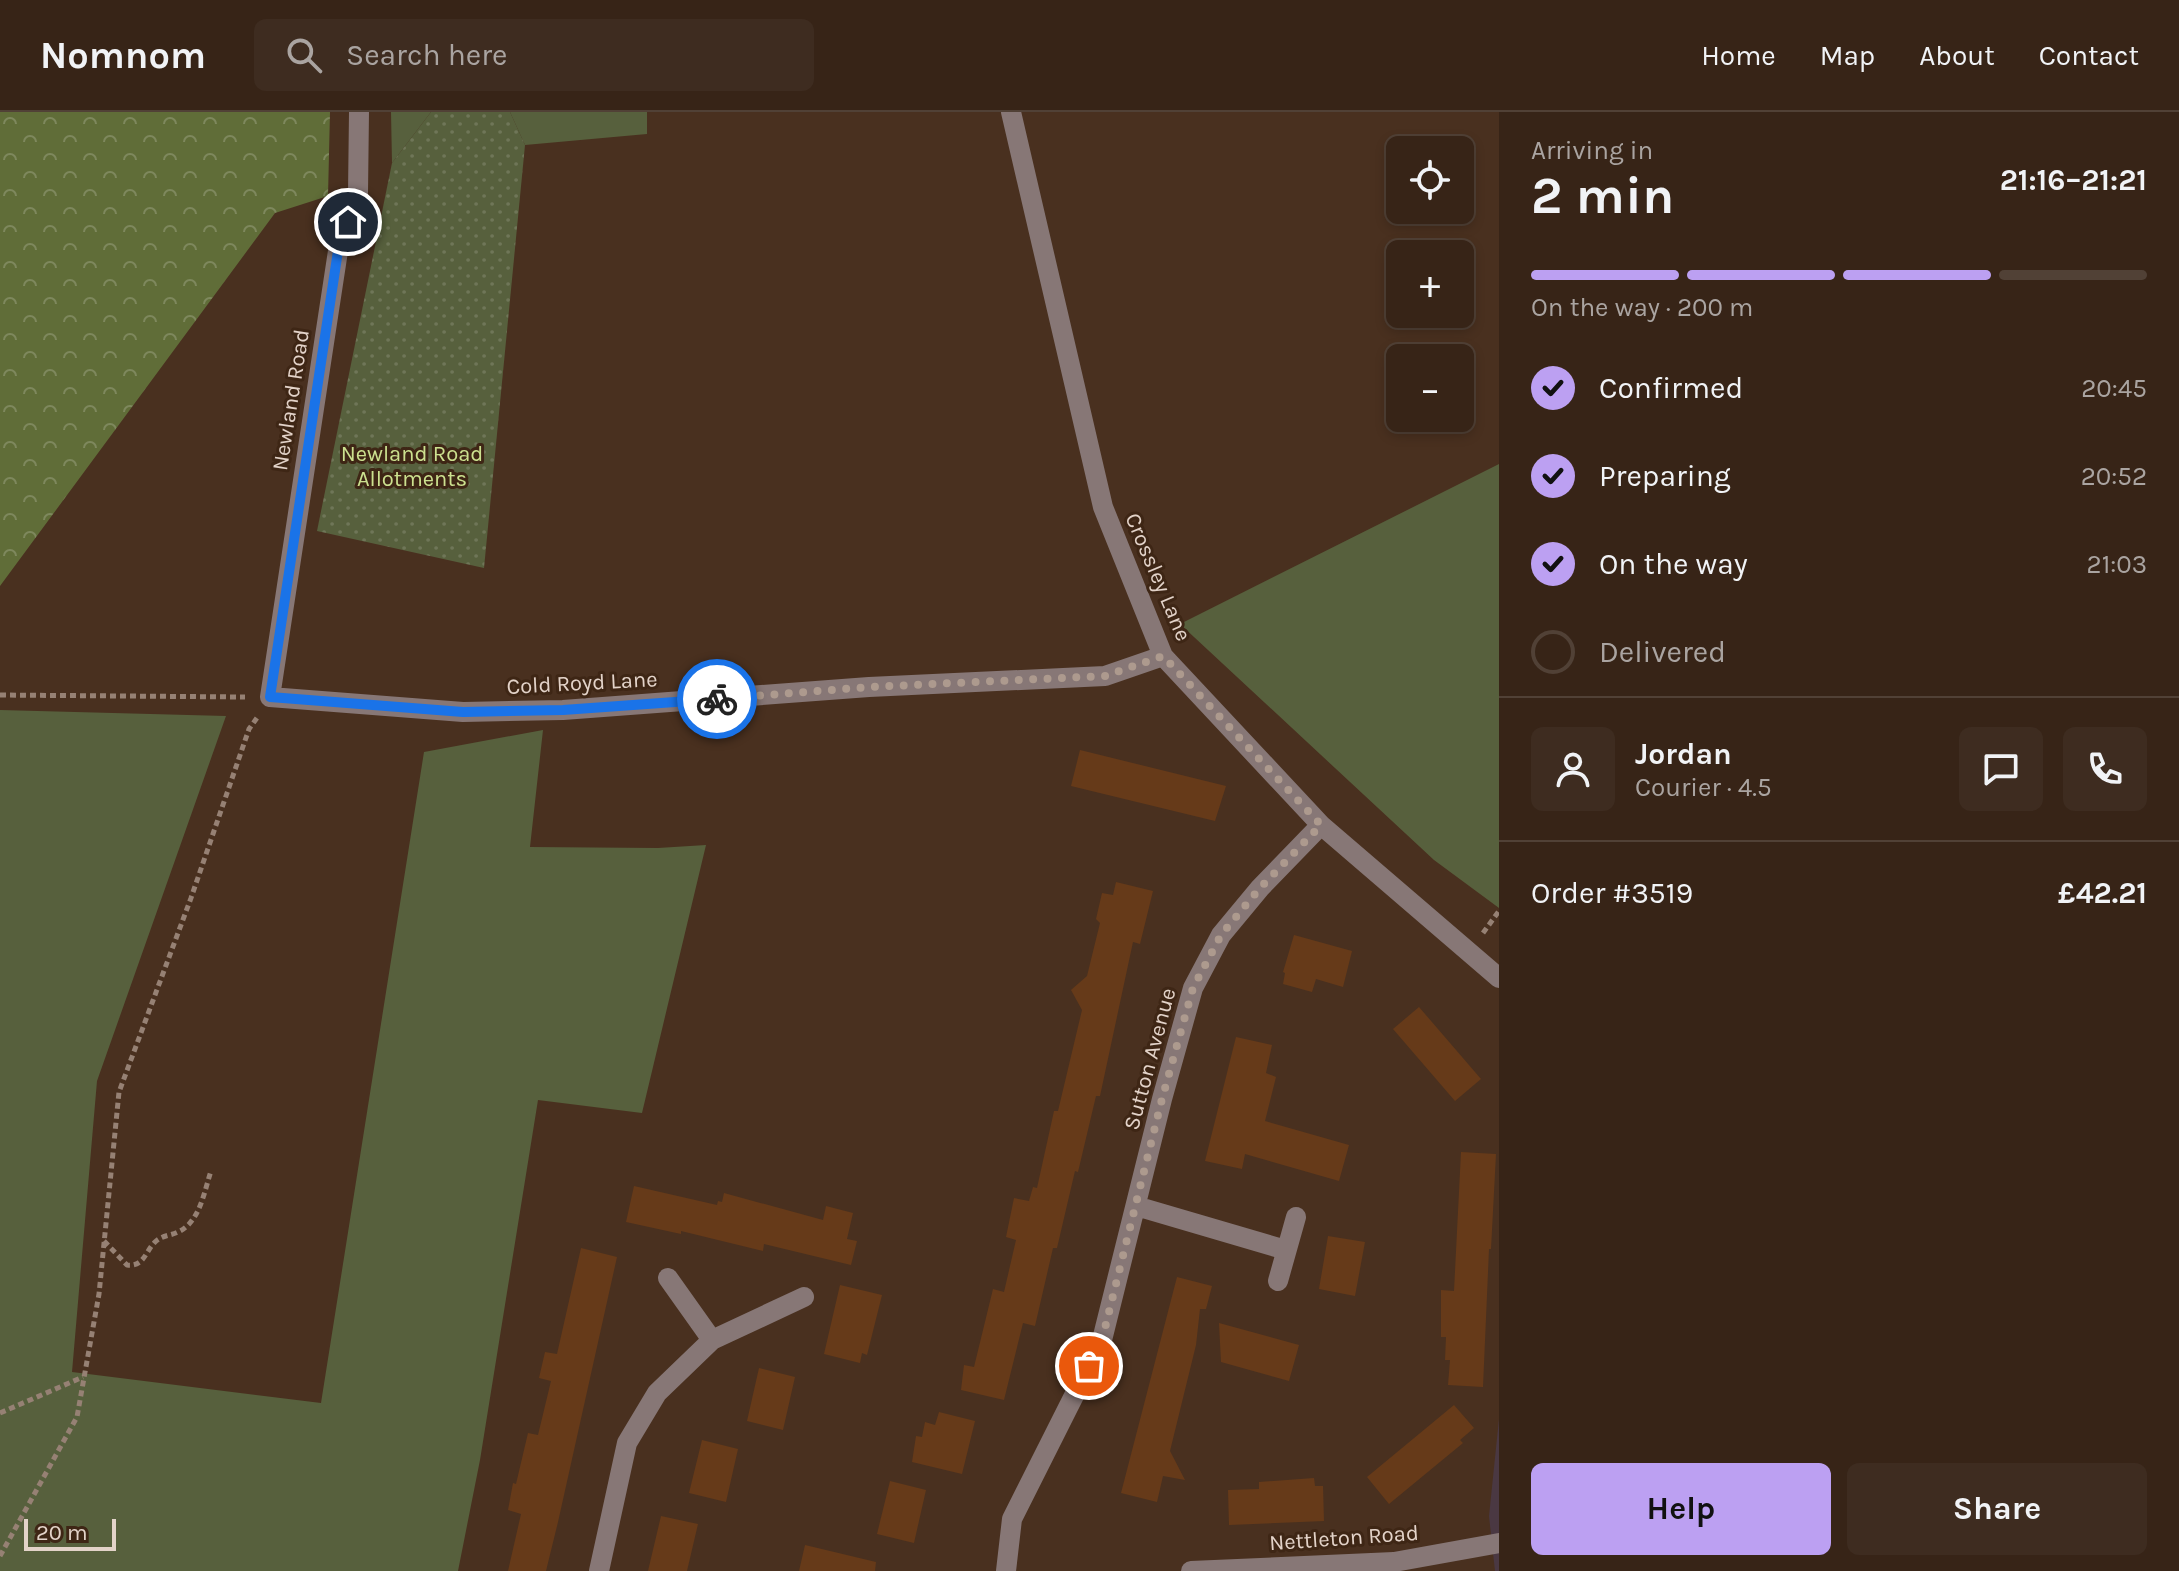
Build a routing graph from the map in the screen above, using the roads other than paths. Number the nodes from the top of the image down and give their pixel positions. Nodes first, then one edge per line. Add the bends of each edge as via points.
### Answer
1 (359, 112) edge
2 (1011, 112) edge
3 (1163, 656) junction
4 (270, 697) joint
5 (1321, 825) junction
6 (1499, 978) edge
7 (1136, 1206) junction
8 (1296, 1217) dead end
9 (1286, 1250) junction
10 (668, 1278) dead end
11 (1278, 1281) dead end
12 (804, 1297) dead end
13 (712, 1340) junction
14 (1498, 1546) edge
15 (599, 1571) edge
16 (1006, 1571) edge
17 (1191, 1571) edge

1 - 4 street, Newland Road via 358,193 338,251
2 - 3 street, Crossley Lane via 1103,507
3 - 4 street, Cold Royd Lane via 1105,676 563,710 463,712
3 - 5 street, Crossley Lane
5 - 6 street, Crossley Lane
5 - 7 street, Sutton Avenue via 1221,935 1193,988
7 - 9 street
7 - 16 street, Sutton Avenue via 1102,1340 1012,1519
8 - 9 street
9 - 11 street
10 - 13 street
12 - 13 street
13 - 15 street via 657,1393 627,1443
14 - 17 street, Nettleton Road via 1394,1562

